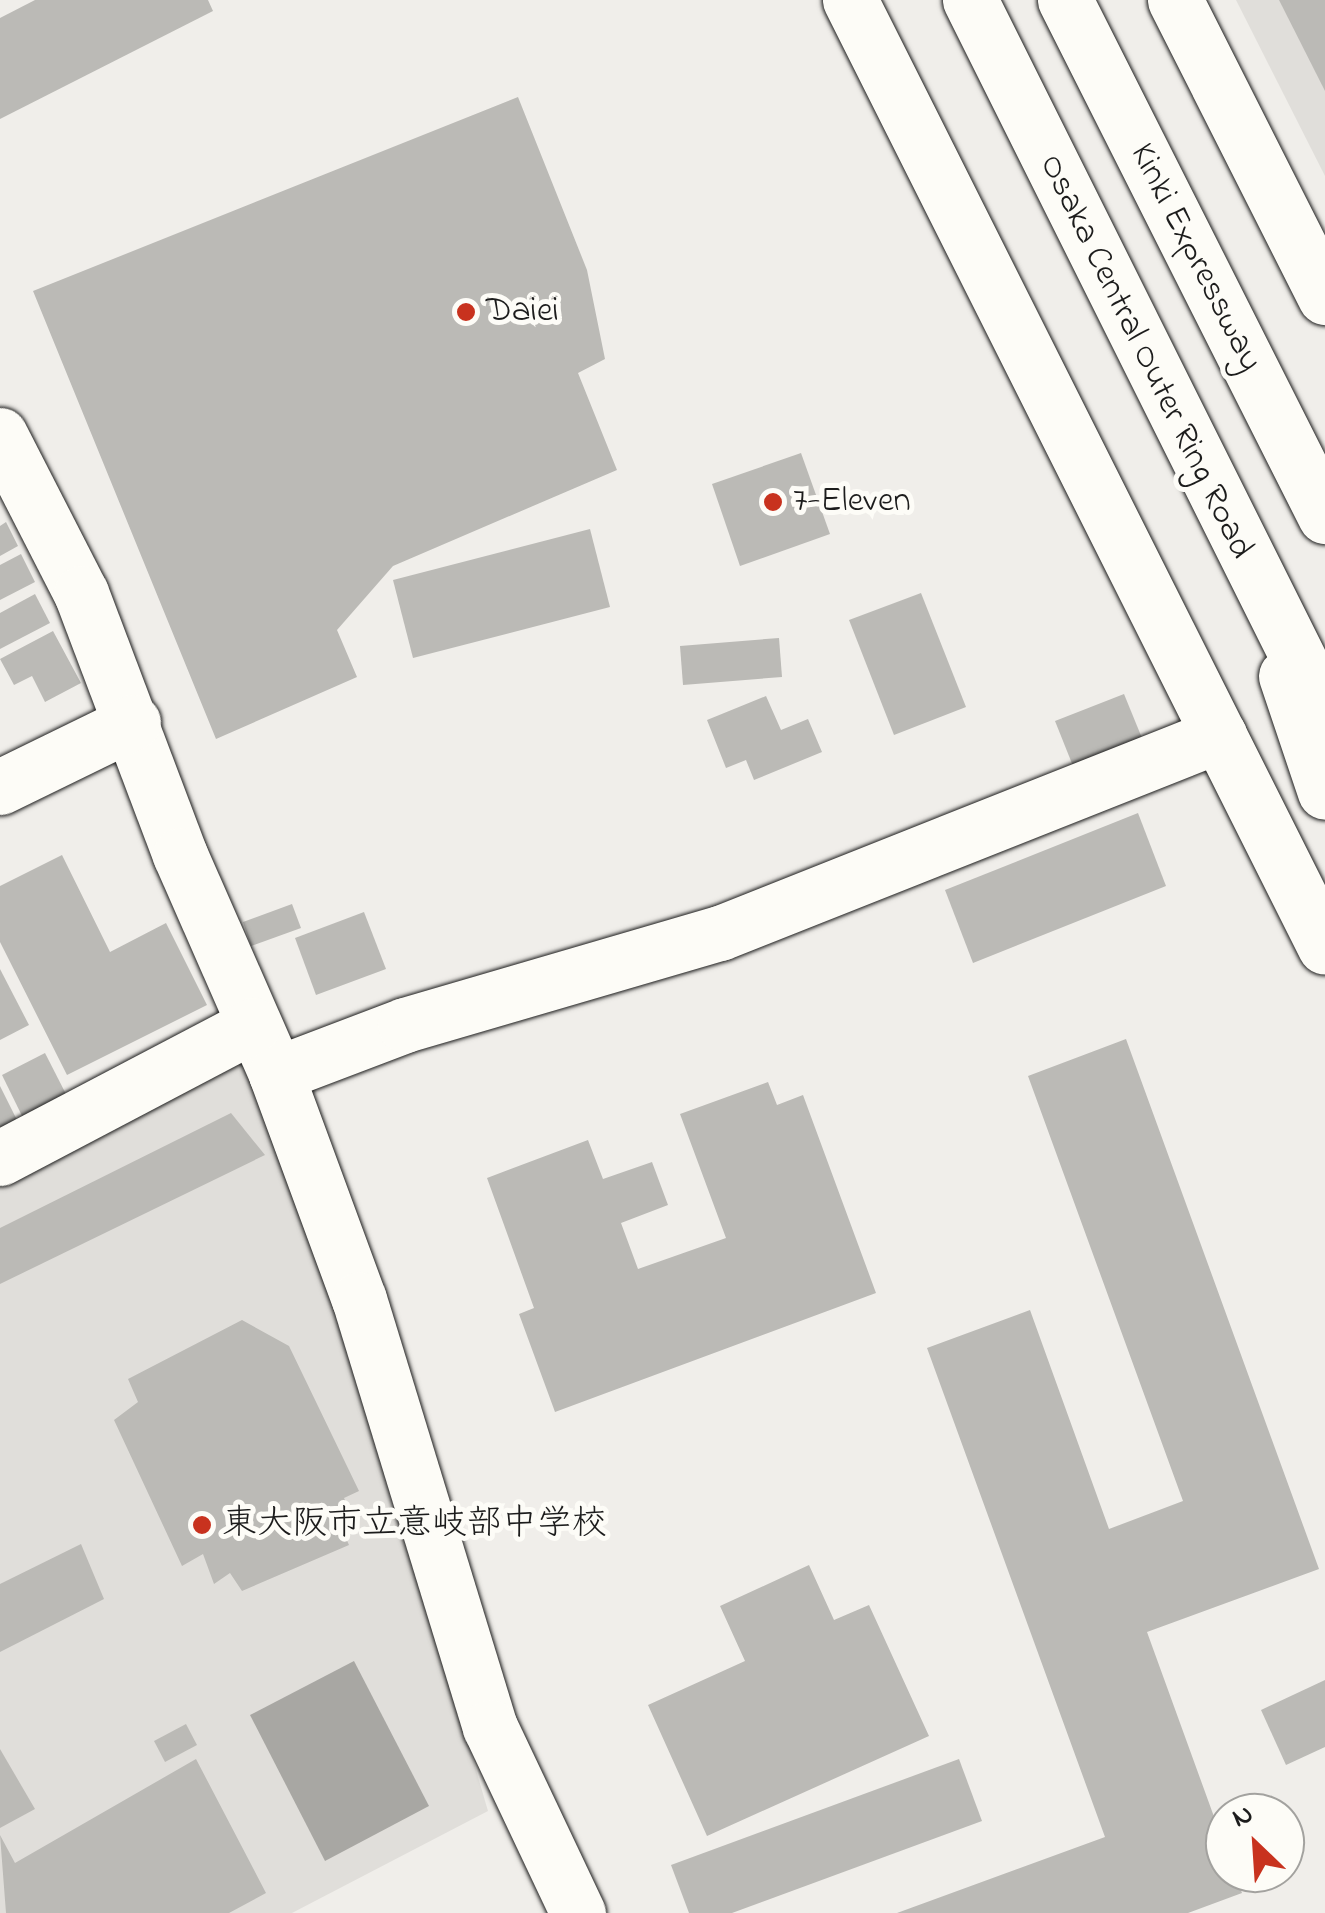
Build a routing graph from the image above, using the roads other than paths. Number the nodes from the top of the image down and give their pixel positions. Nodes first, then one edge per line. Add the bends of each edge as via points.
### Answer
1 (850, 0) edge
2 (970, 0) edge
3 (1065, 0) edge
4 (1175, 0) edge
5 (1325, 297) edge
6 (0, 436) edge
7 (1325, 516) edge
8 (1253, 576) junction
9 (1325, 712) edge
10 (134, 722) junction
11 (1219, 735) junction
12 (0, 787) edge
13 (1325, 792) edge
14 (1325, 947) edge
15 (253, 1024) junction
16 (276, 1074) junction
17 (0, 1158) edge
18 (578, 1913) edge

1 - 11 main road
2 - 8 main road, Osaka Central Outer Ring Road
3 - 7 main road, Kinki Expressway
4 - 5 main road
6 - 10 main road
8 - 9 main road, Osaka Central Outer Ring Road
8 - 13 main road
10 - 12 main road
10 - 15 main road
11 - 14 main road
11 - 16 main road via 720,933 405,1025
15 - 16 main road
15 - 17 main road
16 - 18 main road via 359,1299 490,1727

